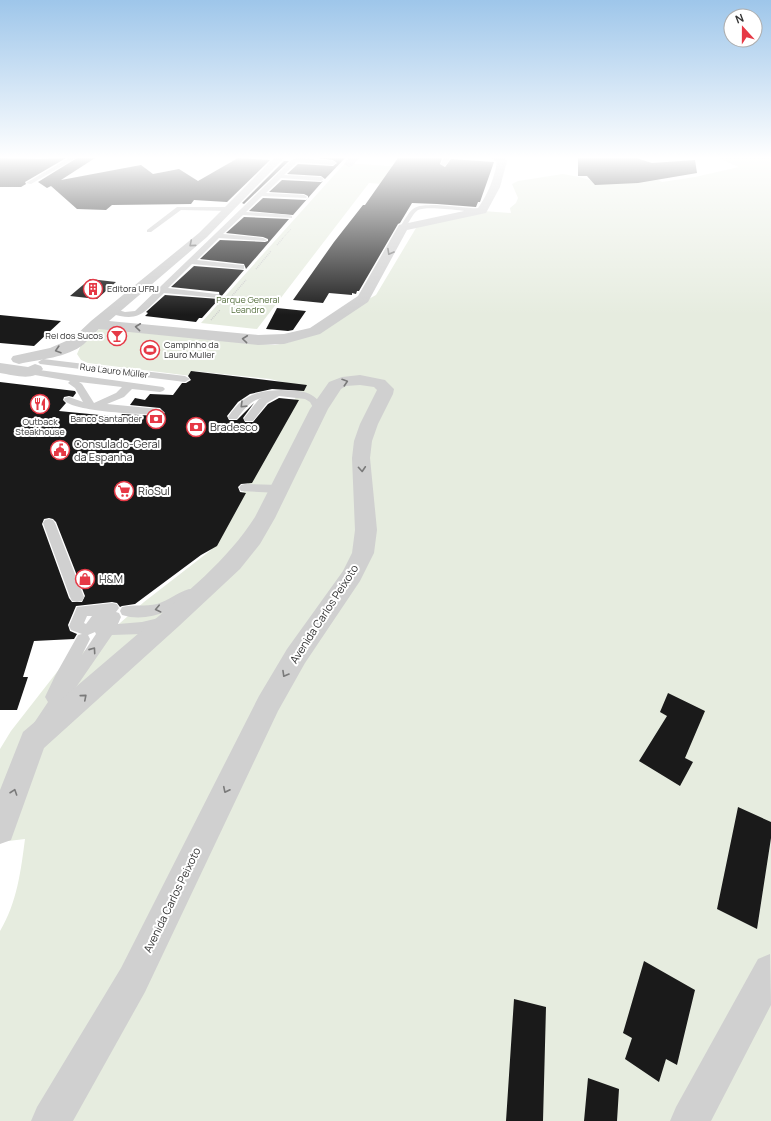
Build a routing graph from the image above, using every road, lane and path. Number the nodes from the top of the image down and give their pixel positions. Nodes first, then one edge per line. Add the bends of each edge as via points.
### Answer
1 (176, 210) edge
2 (222, 210) edge
3 (483, 210) edge
4 (235, 211) junction
5 (290, 217) dead end
6 (149, 231) dead end
7 (217, 236) junction
8 (263, 240) dead end
9 (190, 262) junction
10 (241, 267) dead end
11 (162, 290) junction
12 (216, 296) dead end
13 (112, 311) junction
14 (96, 324) junction
15 (0, 357) edge
16 (19, 359) junction
17 (38, 367) junction
18 (0, 368) edge
19 (185, 379) dead end
20 (129, 386) junction
21 (72, 388) junction
22 (160, 389) dead end
23 (284, 394) junction
24 (120, 395) junction
25 (91, 406) junction
26 (126, 408) junction
27 (319, 409) junction
28 (159, 412) dead end
29 (232, 417) dead end
30 (249, 419) dead end
31 (245, 488) dead end
32 (280, 490) junction
33 (49, 523) dead end
34 (206, 588) junction
35 (77, 597) dead end
36 (107, 620) junction
37 (171, 620) junction
38 (39, 729) junction
39 (0, 829) edge
40 (770, 971) dead end
41 (51, 1121) edge
42 (690, 1121) edge

1 - 6 lane
2 - 4 lane
3 -> 14 street via 403,227 363,299 315,331 284,339 258,340
4 - 5 lane
4 - 7 lane
4 -> 13 street, Rua Lauro Müller
7 - 8 lane
7 - 9 lane
9 - 10 lane
9 - 11 lane
11 - 12 lane
11 - 13 lane via 133,316
13 - 14 street, Rua Lauro Müller
14 -> 16 street, Rua Lauro Müller via 70,346
15 - 16 street, Rua Lauro Müller
16 - 17 street, Rua Lauro Müller
17 - 18 street, Rua Lauro Müller
17 - 19 lane, Rua Lauro Müller
17 - 21 lane, Rua Lauro Müller via 61,377
20 - 21 lane
20 - 22 lane
20 - 24 lane
21 - 25 lane via 78,386
21 - 25 lane via 74,403
23 - 27 lane via 310,397
23 -> 29 lane via 253,397
23 - 30 lane via 263,401
24 - 25 lane
24 - 26 lane via 121,403
25 - 26 lane
26 - 28 lane
27 - 32 street, Avenida Carlos Peixoto
27 -> 41 street, Avenida Carlos Peixoto via 335,386 342,382 360,380 378,383 386,389 363,441 361,458 366,530 363,552 352,575 296,656 268,704 133,980
31 - 32 lane
32 - 34 street, Avenida Carlos Peixoto via 252,539
33 - 35 lane
34 -> 36 lane via 192,592 170,606
34 - 37 street, Avenida Carlos Peixoto
36 - 36 lane via 89,630 76,627 80,616
36 - 37 lane via 142,628
38 -> 36 lane
36 - 38 lane via 60,680
38 -> 37 street, Avenida Carlos Peixoto
39 -> 38 street, Avenida Carlos Peixoto
40 - 42 street

